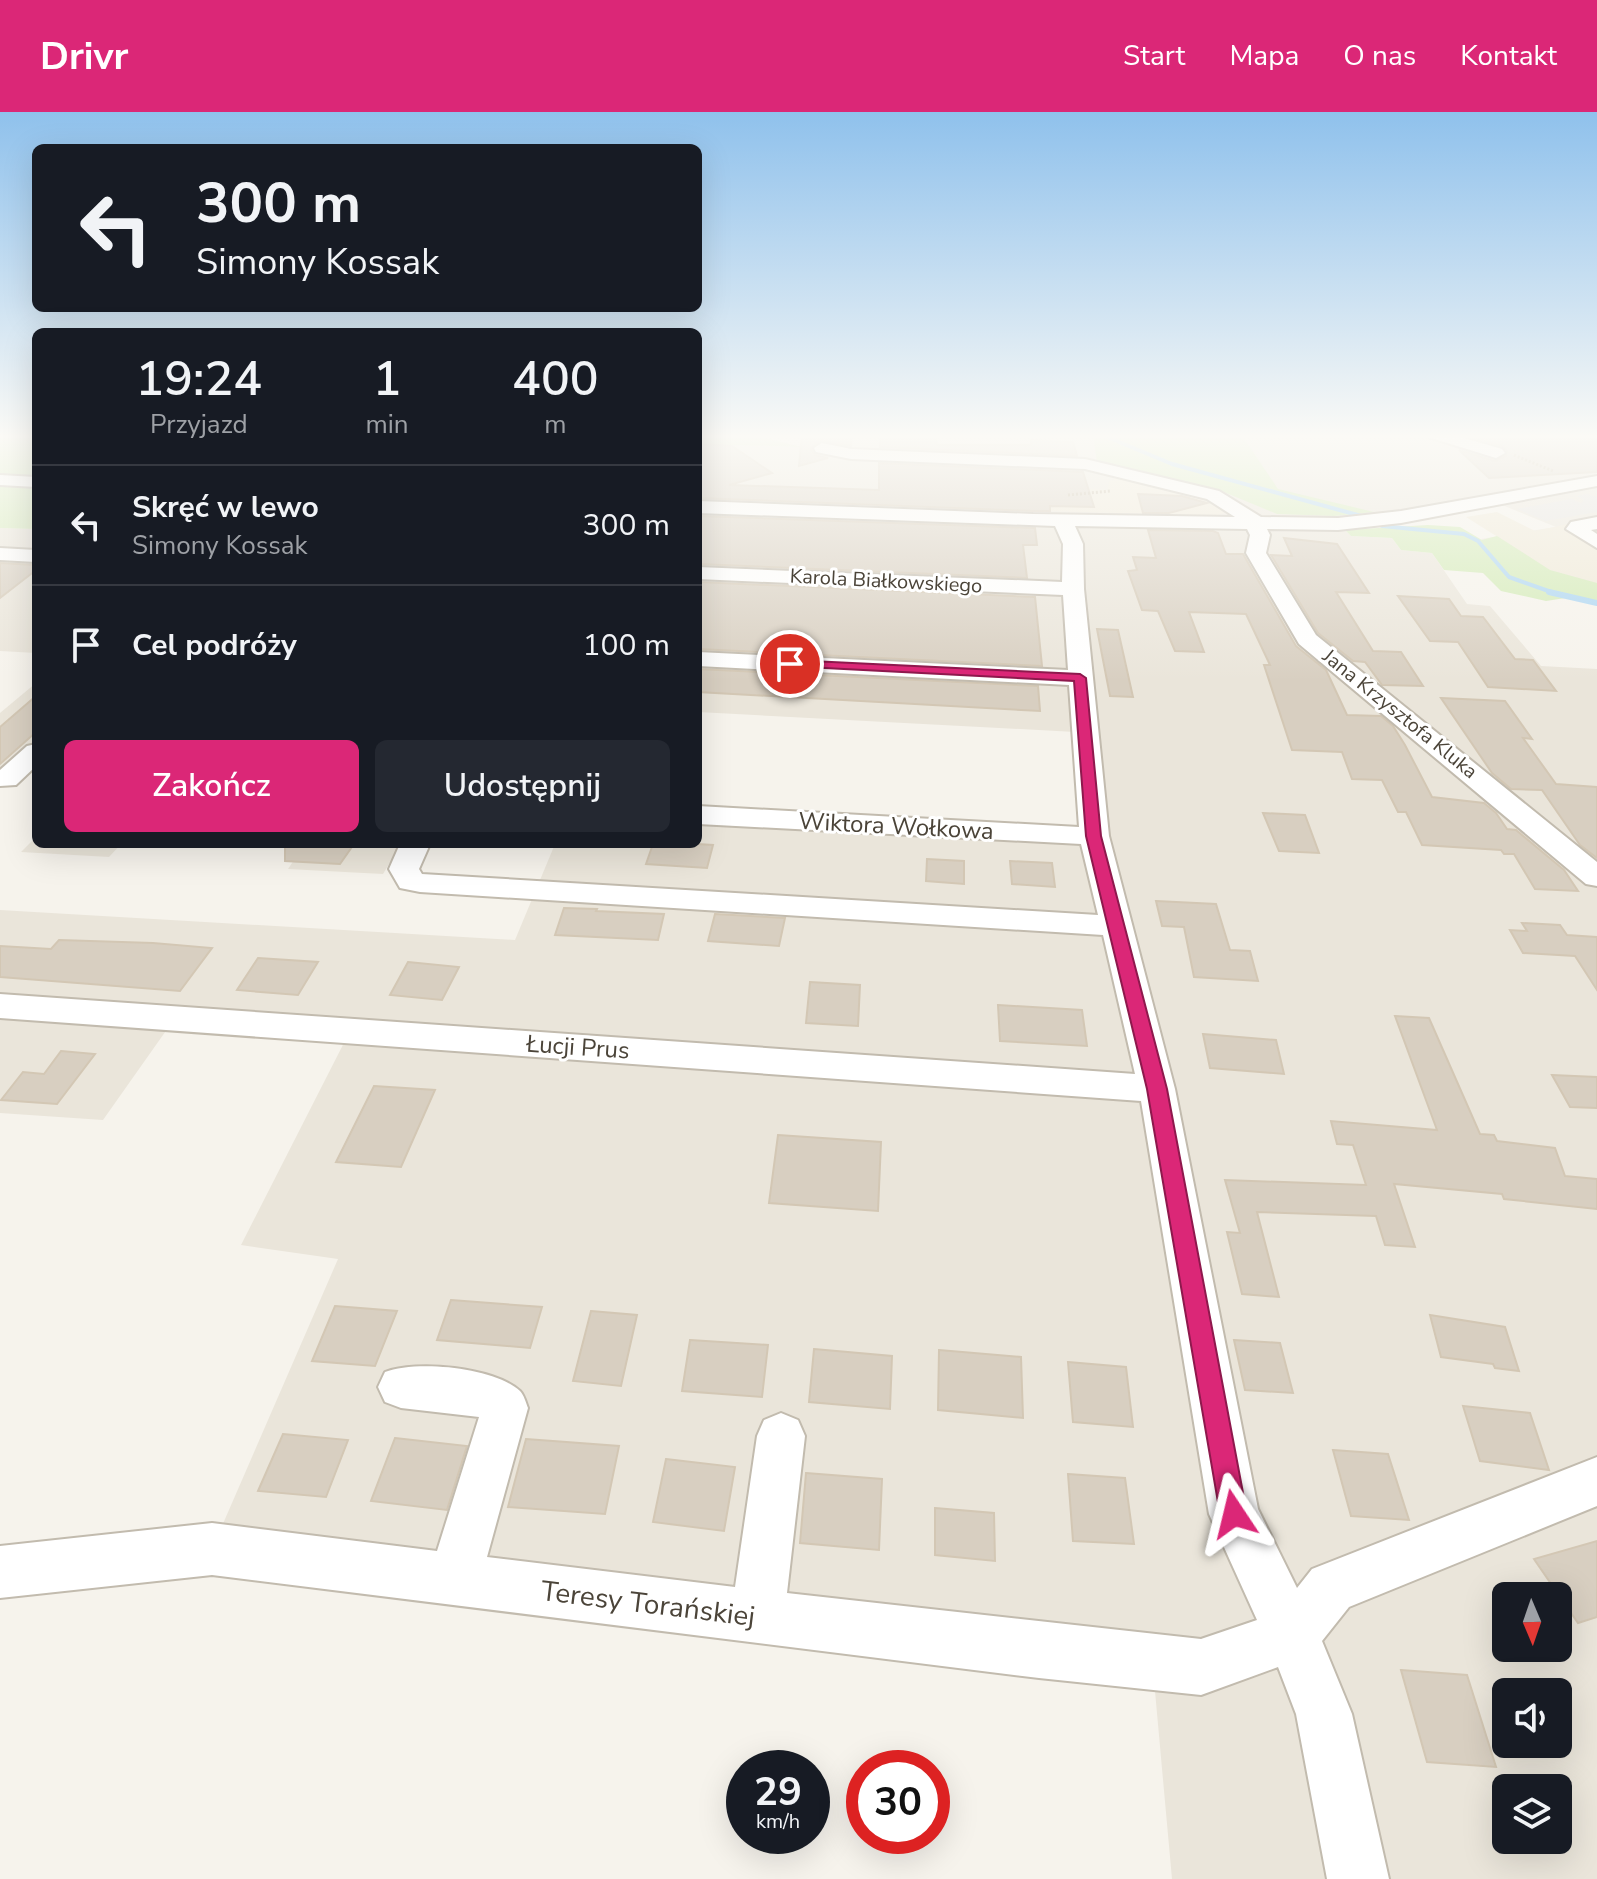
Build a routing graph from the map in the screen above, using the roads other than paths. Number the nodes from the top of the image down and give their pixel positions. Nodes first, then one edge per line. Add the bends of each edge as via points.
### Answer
1 (963, 516) edge
2 (1201, 516) edge
3 (1247, 516) edge
4 (1389, 516) edge
5 (1062, 520) junction
6 (1253, 520) junction
7 (1203, 522) junction
8 (1597, 523) edge
9 (1597, 542) edge
10 (0, 554) edge
11 (32, 556) edge
12 (702, 573) edge
13 (1073, 589) junction
14 (702, 659) edge
15 (1080, 678) junction
16 (32, 755) edge
17 (3, 780) edge
18 (32, 780) edge
19 (702, 815) edge
20 (1094, 836) junction
21 (413, 848) edge
22 (1597, 877) edge
23 (1116, 926) junction
24 (0, 1006) edge
25 (1157, 1089) junction
26 (401, 1387) dead end
27 (781, 1436) dead end
28 (1597, 1481) edge
29 (0, 1572) edge
30 (454, 1581) junction
31 (757, 1617) junction
32 (1292, 1635) junction
33 (1358, 1879) edge

1 - 5 street
2 - 7 street
3 - 6 street
4 - 6 street via 1357,522
5 - 7 street
5 - 13 street via 1073,544
6 - 7 street
6 - 22 street, Jana Krzysztofa Kluka via 1260,535 1256,553 1307,639
8 - 9 street via 1576,529
10 - 11 street
12 - 13 street, Karola Białkowskiego
13 - 15 street
14 - 15 street
15 - 20 street
16 - 17 street
17 - 18 street
19 - 20 street, Wiktora Wołkowa
20 - 23 street
21 - 23 street via 404,869 411,881 420,883
23 - 25 street
24 - 25 street, Łucji Prus
25 - 32 street via 1234,1514
26 - 30 street via 483,1394 505,1408
27 - 31 street
28 - 32 street via 1331,1588
29 - 30 street, Teresy Torańskiej via 212,1549
30 - 31 street, Teresy Torańskiej
31 - 32 street, Teresy Torańskiej via 1201,1667
32 - 33 street via 1324,1714

